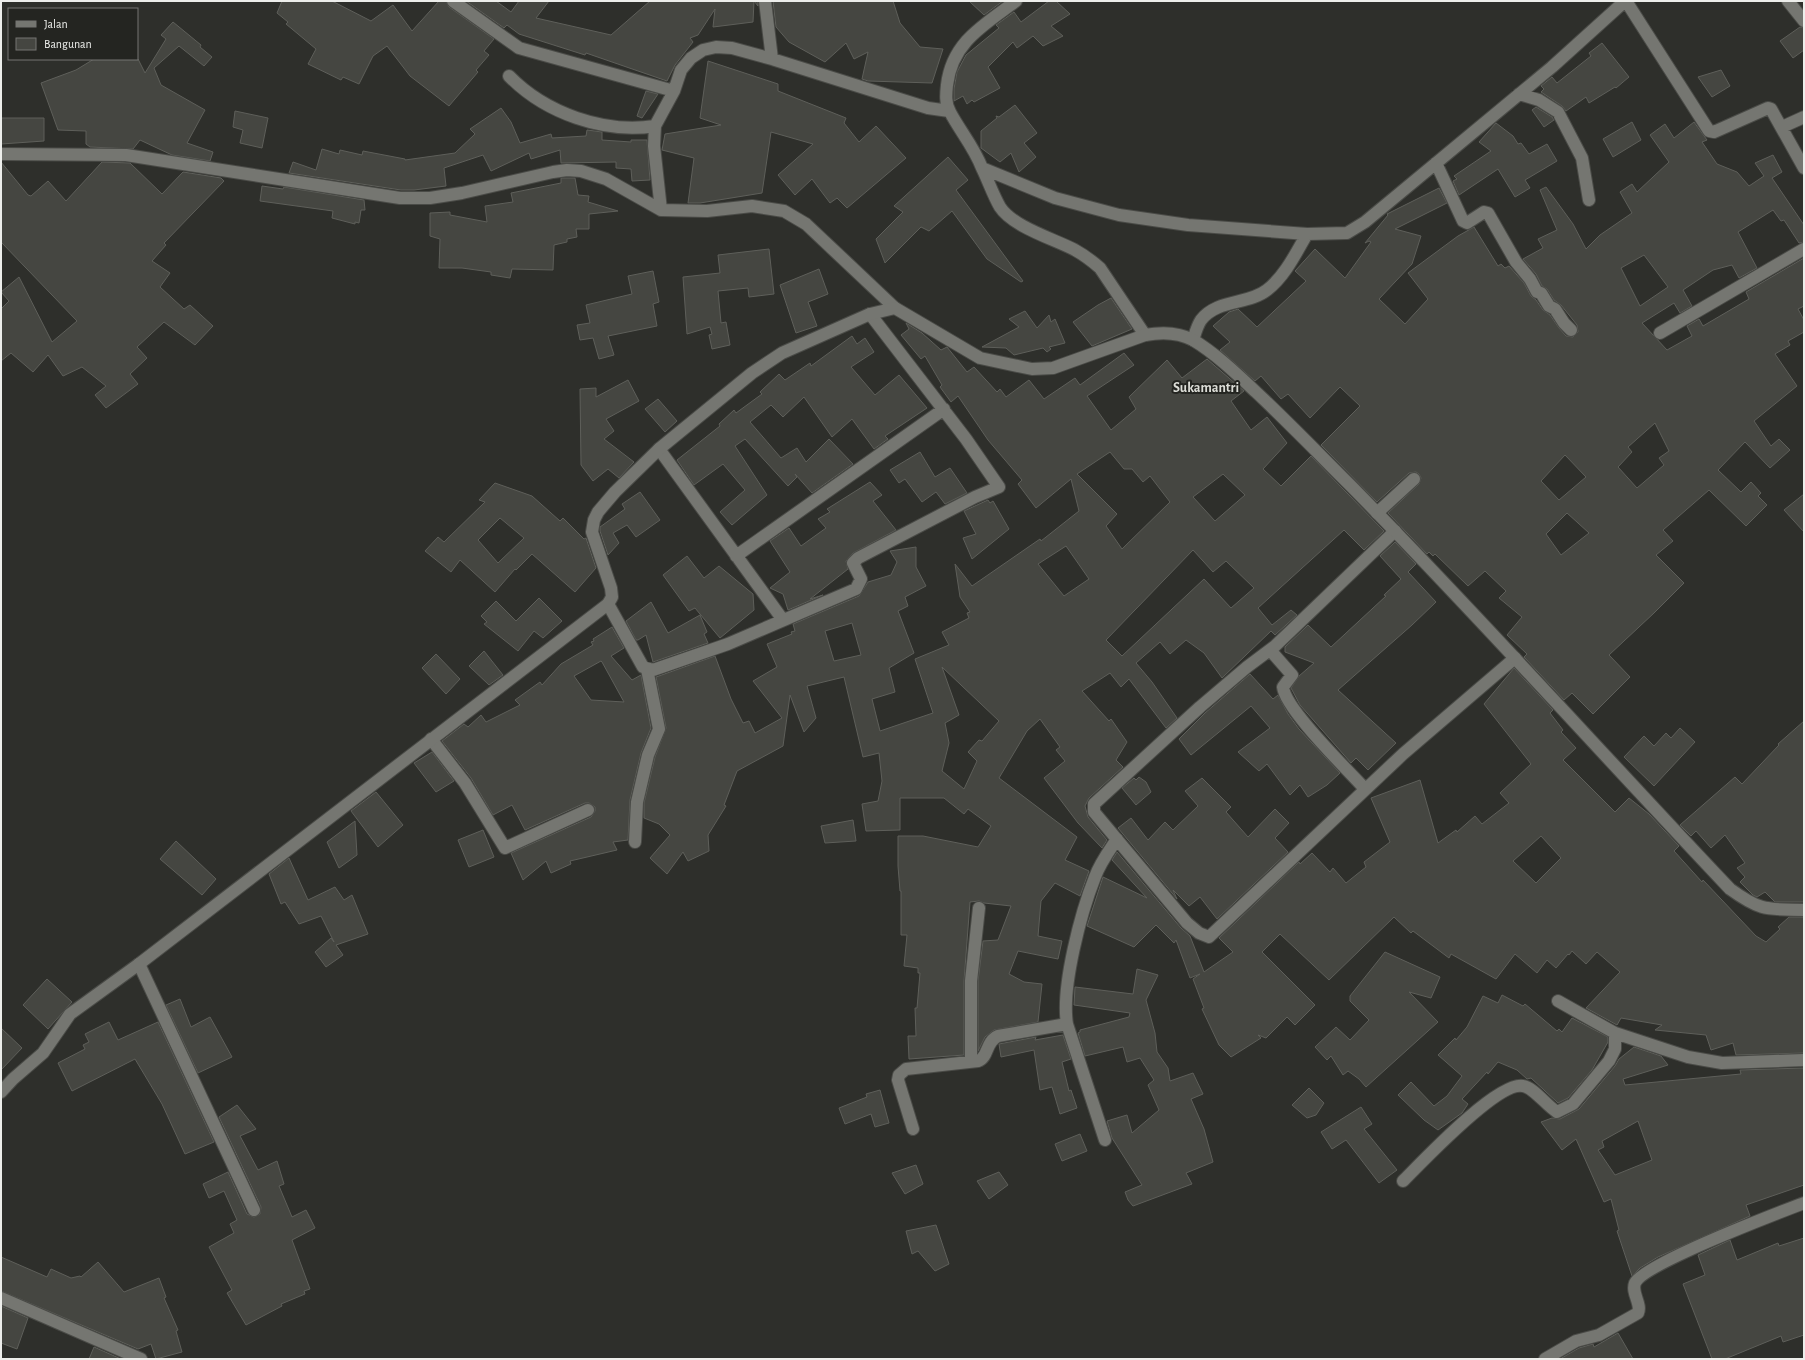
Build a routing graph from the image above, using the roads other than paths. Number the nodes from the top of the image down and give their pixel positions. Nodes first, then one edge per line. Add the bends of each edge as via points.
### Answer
1 (454, 1) edge
2 (765, 1) edge
3 (1016, 1) edge
4 (1626, 1) edge
5 (1788, 1) edge
6 (1804, 20) edge
7 (772, 59) junction
8 (508, 76) dead end
9 (674, 91) junction
10 (1519, 94) junction
11 (949, 111) junction
12 (1804, 117) edge
13 (1782, 127) junction
14 (654, 128) junction
15 (1, 154) edge
16 (1436, 163) junction
17 (982, 168) junction
18 (1804, 168) edge
19 (1589, 200) dead end
20 (661, 210) junction
21 (1307, 234) junction
22 (1804, 250) edge
23 (895, 308) junction
24 (870, 314) junction
25 (1571, 330) dead end
26 (1660, 333) dead end
27 (1145, 335) junction
28 (1193, 340) junction
29 (944, 409) junction
30 (659, 449) junction
31 (1414, 479) dead end
32 (1377, 513) junction
33 (1395, 531) junction
34 (736, 556) junction
35 (608, 604) junction
36 (783, 620) junction
37 (1270, 650) junction
38 (1515, 658) junction
39 (647, 669) junction
40 (431, 739) junction
41 (1365, 789) junction
42 (588, 810) dead end
43 (1117, 840) junction
44 (635, 842) dead end
45 (979, 908) dead end
46 (1804, 910) edge
47 (139, 964) junction
48 (1558, 1001) dead end
49 (1067, 1024) junction
50 (1615, 1034) junction
51 (1804, 1060) edge
52 (971, 1062) junction
53 (1, 1092) edge
54 (913, 1129) dead end
55 (1105, 1140) dead end
56 (1403, 1181) dead end
57 (1804, 1203) edge
58 (254, 1210) dead end
59 (1, 1298) edge
60 (141, 1359) edge
61 (1545, 1359) edge

1 - 9 street via 519,48
2 - 7 street
3 - 11 street via 975,31 957,51 948,72 945,96
4 - 10 street
4 - 13 street via 1709,131 1714,132 1768,108
5 - 6 street
7 - 9 street via 732,48 716,47 703,50 691,58 681,70
7 - 11 street via 928,108
8 - 14 street via 532,96 570,115 619,128
9 - 14 street
10 - 16 street
10 - 19 street via 1539,100 1558,112 1582,158
11 - 17 street via 976,151
12 - 13 street
13 - 18 street
14 - 20 street
15 - 20 street via 126,155 400,198 430,198 553,172 582,171 606,179
16 - 21 street via 1381,211 1357,228 1347,233
16 - 25 street via 1463,221 1467,223 1484,212 1488,214 1537,292 1541,293 1548,306 1555,309
17 - 21 street via 1055,198 1119,215 1188,225
17 - 27 street via 1000,207 1006,214 1090,259 1100,268
20 - 23 street via 706,211 752,206 784,211 806,224
21 - 28 street via 1290,264 1268,290 1213,310 1200,321
22 - 26 street
23 - 24 street
23 - 27 street via 980,358 1032,369 1053,368
24 - 29 street
24 - 30 street via 782,353 752,373
27 - 28 street via 1175,334
28 - 32 street via 1230,368
29 - 34 street
29 - 36 street via 999,487 858,558 853,563 861,579 856,589
30 - 34 street
30 - 35 street via 615,492 594,520 592,532 611,588 612,597
31 - 32 street
32 - 33 street
33 - 37 street
33 - 38 street
34 - 36 street
35 - 39 street via 643,667
35 - 40 street
36 - 39 street via 728,644 653,670
37 - 41 street via 1292,675 1283,687 1289,701
37 - 43 street via 1200,707 1094,804 1094,812
38 - 41 street
38 - 46 street via 1730,889 1750,903 1766,909
39 - 44 street via 659,729 648,756 637,802
40 - 42 street via 465,783 505,848
40 - 47 street
41 - 43 street via 1209,937 1199,933 1188,923
43 - 49 street via 1102,863 1088,898 1070,964
45 - 52 street via 971,981
47 - 53 street via 70,1014 43,1054
47 - 58 street
48 - 50 street
49 - 52 street via 998,1036 990,1041 981,1060
49 - 55 street
50 - 51 street via 1708,1062
50 - 56 street via 1613,1055 1573,1104 1556,1112 1529,1088 1518,1085 1484,1103
52 - 54 street via 906,1069 899,1075 898,1080
57 - 61 street via 1671,1259 1636,1282 1634,1288 1638,1313 1599,1335 1576,1341
59 - 60 street

